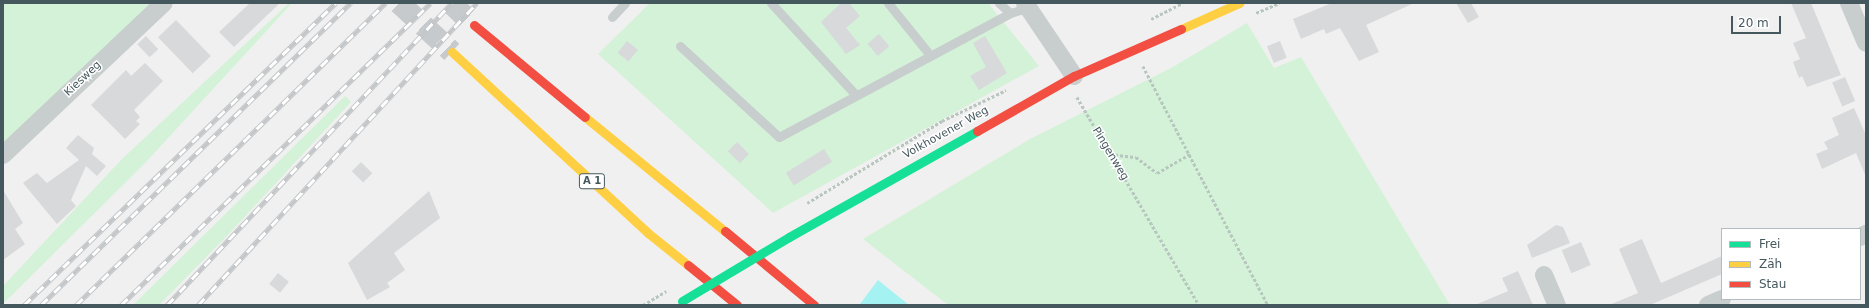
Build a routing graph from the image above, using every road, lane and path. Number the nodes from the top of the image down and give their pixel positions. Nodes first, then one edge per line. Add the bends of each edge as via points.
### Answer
1 (164, 3) edge
2 (625, 3) edge
3 (771, 3) edge
4 (888, 3) edge
5 (999, 3) edge
6 (1239, 3) edge
7 (1279, 3) edge
8 (1027, 5) edge
9 (1855, 6) edge
10 (1010, 13) junction
11 (1251, 15) dead end
12 (612, 17) dead end
13 (474, 25) tunnel mouth
14 (1866, 43) edge
15 (680, 46) dead end
16 (452, 52) tunnel mouth
17 (930, 55) junction
18 (1148, 60) dead end
19 (1074, 76) junction
20 (1011, 88) dead end
21 (1083, 93) dead end
22 (856, 95) junction
23 (1076, 96) junction
24 (1070, 99) dead end
25 (1110, 154) junction
26 (1190, 154) junction
27 (3, 155) edge
28 (803, 205) dead end
29 (1544, 275) dead end
30 (668, 290) dead end
31 (1721, 299) edge
32 (679, 303) edge
33 (644, 305) edge
34 (737, 305) edge
35 (814, 305) edge
36 (1199, 305) edge
37 (1268, 305) edge
38 (1557, 305) edge
39 (1708, 305) edge

1 - 27 street, Kiesweg
2 - 12 lane
3 - 22 lane
4 - 17 lane
5 - 10 lane
6 - 19 main road, Volkhovener Weg
7 - 11 path
8 - 10 lane
8 - 19 street
9 - 14 street
10 - 17 lane
13 - 35 main road
15 - 22 lane via 779,137
16 - 34 main road, A 1 via 648,233
17 - 22 lane
18 - 26 path via 1141,63
19 - 23 path, Pingenweg
19 - 32 main road, Volkhovener Weg, bridge via 789,237
20 - 28 path via 942,121
21 - 23 path
23 - 24 path
23 - 25 path, Pingenweg
25 - 26 path via 1136,157 1157,173
25 - 36 path, Pingenweg
26 - 37 path
29 - 38 street
30 - 33 path
31 - 39 street

